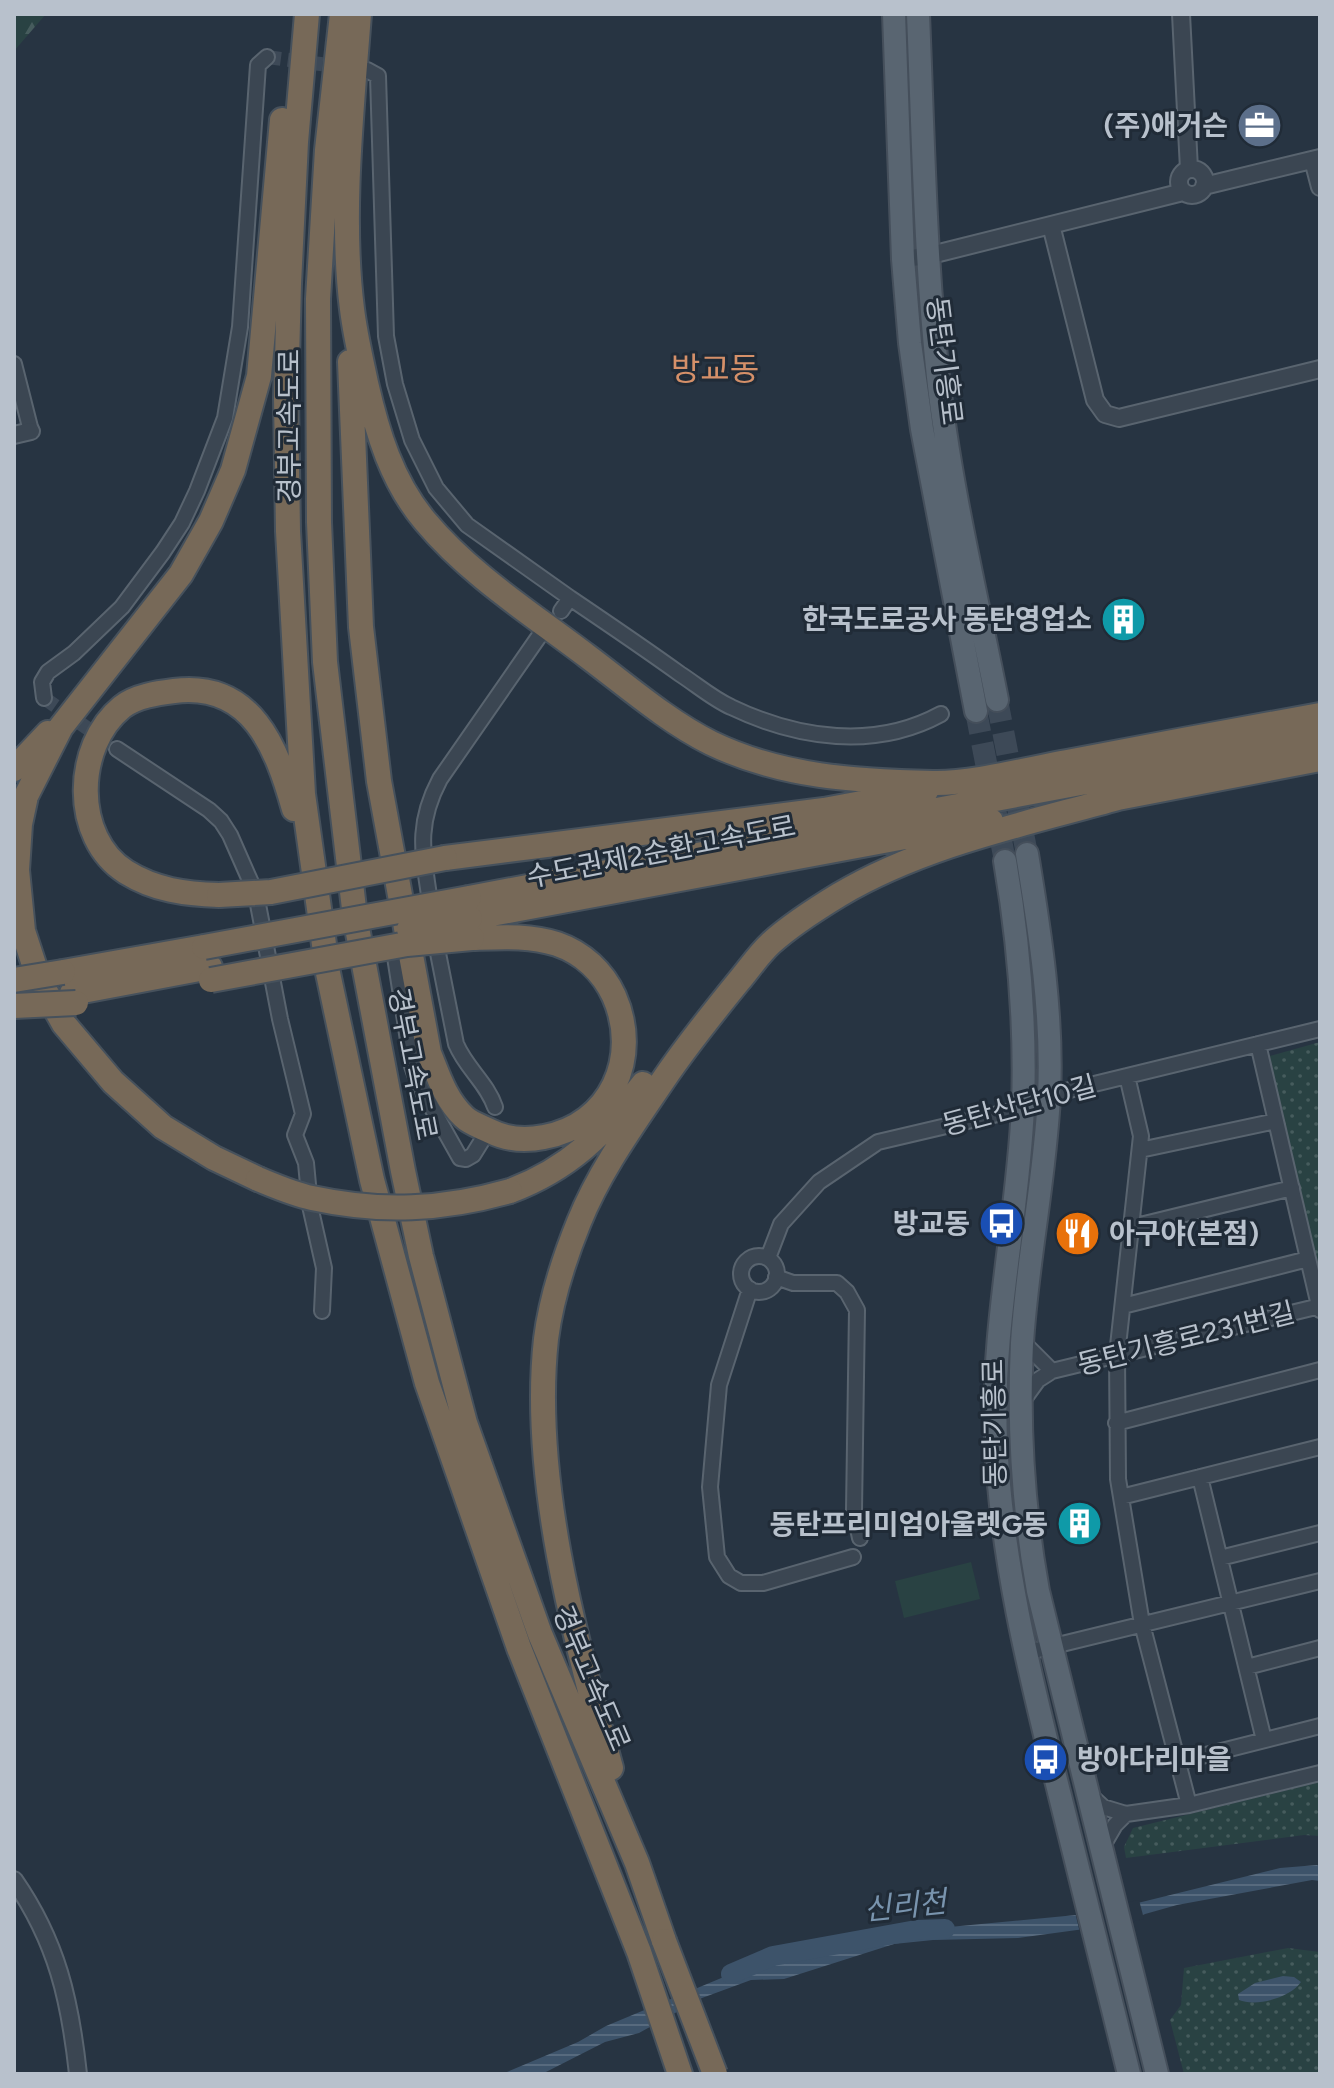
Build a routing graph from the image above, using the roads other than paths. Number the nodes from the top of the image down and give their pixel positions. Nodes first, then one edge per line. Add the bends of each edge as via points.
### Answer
1 (294, 14) edge
2 (307, 14) edge
3 (342, 14) edge
4 (359, 14) edge
5 (894, 14) edge
6 (918, 14) edge
7 (1181, 14) edge
8 (267, 57) dead end
9 (367, 70) dead end
10 (1317, 159) edge
11 (1189, 169) junction
12 (1204, 186) junction
13 (1320, 187) edge
14 (1183, 192) junction
15 (1051, 225) junction
16 (348, 240) junction
17 (927, 256) junction
18 (903, 259) junction
19 (14, 364) edge
20 (1320, 369) edge
21 (22, 433) edge
22 (570, 598) junction
23 (561, 611) dead end
24 (540, 635) dead end
25 (94, 685) junction
26 (44, 698) dead end
27 (997, 700) tunnel mouth
28 (976, 711) tunnel mouth
29 (941, 714) dead end
30 (1320, 715) edge
31 (1320, 738) edge
32 (117, 749) tunnel mouth
33 (1320, 759) edge
34 (14, 769) edge
35 (1003, 774) junction
36 (1118, 798) junction
37 (319, 909) junction
38 (470, 918) junction
39 (770, 944) junction
40 (395, 957) dead end
41 (208, 965) junction
42 (14, 980) edge
43 (70, 989) junction
44 (14, 1005) edge
45 (1320, 1029) edge
46 (1258, 1044) junction
47 (1127, 1076) junction
48 (1049, 1095) junction
49 (495, 1107) dead end
50 (1023, 1108) junction
51 (1276, 1121) junction
52 (486, 1134) dead end
53 (1140, 1150) junction
54 (1292, 1188) junction
55 (1132, 1227) junction
56 (768, 1258) junction
57 (1308, 1259) junction
58 (776, 1277) junction
59 (750, 1289) junction
60 (1123, 1306) junction
61 (1320, 1307) edge
62 (322, 1311) dead end
63 (1022, 1341) junction
64 (1117, 1355) junction
65 (1320, 1370) edge
66 (1052, 1371) junction
67 (1020, 1406) junction
68 (1116, 1423) junction
69 (1320, 1447) edge
70 (1200, 1477) junction
71 (1121, 1497) junction
72 (1320, 1533) edge
73 (860, 1538) dead end
74 (853, 1557) dead end
75 (1220, 1558) junction
76 (1320, 1581) edge
77 (1231, 1602) junction
78 (1142, 1624) junction
79 (1051, 1646) junction
80 (1320, 1648) edge
81 (1025, 1653) junction
82 (1247, 1667) junction
83 (1320, 1726) edge
84 (1264, 1740) junction
85 (1178, 1762) junction
86 (1320, 1773) edge
87 (1087, 1792) junction
88 (1189, 1805) junction
89 (1126, 1814) junction
90 (1103, 1858) junction
91 (637, 1863) junction
92 (14, 1880) edge
93 (78, 2074) edge
94 (680, 2074) edge
95 (715, 2074) edge
96 (1129, 2074) edge
97 (1157, 2074) edge

1 - 25 highway via 263,345 245,432 191,560
2 - 37 highway, 경부고속도로 via 286,398 303,794
3 - 91 highway, 경부고속도로 via 319,284 319,522 325,662 355,917 421,1256 465,1423 540,1634
4 - 16 highway
5 - 18 main road, 동탄기흥로
6 - 17 main road, 동탄기흥로
7 - 11 street
8 - 26 street via 258,65 240,327 225,418 182,523 122,607 48,672 42,682
9 - 22 street via 378,76 386,336 412,440 436,488 467,525
10 - 12 street
10 - 13 street
11 - 12 street via 1201,173
11 - 14 street via 1178,181
12 - 14 street via 1195,195
14 - 15 street
15 - 17 street
15 - 20 street via 1095,400 1105,414 1119,418
16 - 35 highway via 354,324 374,422 388,459 423,520 474,570 676,722 749,759 822,778 937,784
16 - 38 highway via 361,627 379,781 429,1053 445,1094 465,1119 501,1136 528,1140 559,1134 587,1120 614,1089 625,1048 622,1013 610,986 582,955
17 - 18 street
17 - 27 main road, 동탄기흥로 via 944,421
18 - 28 main road, 동탄기흥로 via 922,429
19 - 21 street
22 - 23 street
22 - 29 street via 729,706 769,722 849,738 917,728
24 - 49 street via 440,779 423,828 436,951 456,1044
25 - 34 highway
25 - 39 highway, bridge via 55,738 26,796 18,902 31,956 64,1024 113,1082 163,1127 258,1179 309,1197 365,1206 457,1205 510,1191 560,1168 586,1147
30 - 35 highway
31 - 38 highway, 수도권제2순환고속도로
32 - 62 street via 221,821 256,894 303,1114 295,1135 306,1163 324,1268
33 - 36 highway, 수도권제2순환고속도로
35 - 37 highway, bridge via 887,800 445,858 271,892 173,892 142,881 113,862 94,832 86,796 90,756 123,706 152,694 205,691 252,715 279,759 294,808
36 - 38 highway, 수도권제2순환고속도로
36 - 39 highway via 902,864 842,893
37 - 94 highway, 경부고속도로 via 348,1078 427,1383 519,1648 639,1952
38 - 41 highway, 수도권제2순환고속도로, bridge
38 - 41 highway, bridge via 407,944
39 - 91 highway via 687,1045 598,1181 567,1253 547,1336 543,1412 558,1547 595,1712
40 - 52 street via 418,1083 460,1158 473,1155
41 - 43 highway
41 - 43 highway, 수도권제2순환고속도로
42 - 43 highway, 수도권제2순환고속도로, bridge
43 - 44 highway, bridge
45 - 46 street, 동탄산단10길
46 - 47 street, 동탄산단10길
46 - 51 street
47 - 48 street, 동탄산단10길
47 - 53 street
48 - 50 street, 동탄산단10길
48 - 50 main road, 동탄기흥로 via 1045,987 1016,858
48 - 63 main road, 동탄기흥로
50 - 56 street, 동탄산단10길 via 878,1142 819,1182 781,1224
50 - 81 main road, 동탄기흥로 via 998,1333 996,1435 1003,1536
51 - 53 street
51 - 54 street
53 - 55 street
54 - 55 street
54 - 57 street
55 - 60 street
56 - 58 street
56 - 59 street via 756,1256 745,1262 742,1280
57 - 60 street
57 - 61 street
58 - 59 street via 766,1290
58 - 73 street via 793,1283 837,1283 857,1310 854,1510
59 - 74 street via 719,1385 710,1487 717,1557 729,1576 741,1583 763,1583
60 - 64 street
61 - 64 street, 동탄기흥로231번길
63 - 66 street
63 - 67 main road, 동탄기흥로
64 - 66 street, 동탄기흥로231번길
64 - 68 street
65 - 68 street
66 - 67 street via 1038,1380
67 - 79 main road, 동탄기흥로 via 1027,1521
68 - 71 street
69 - 70 street
70 - 71 street
70 - 75 street
71 - 78 street
72 - 75 street
75 - 77 street
76 - 77 street
77 - 78 street
77 - 82 street
78 - 79 street
78 - 85 street
79 - 81 street
79 - 87 main road, 동탄기흥로
80 - 82 street
81 - 96 main road, 동탄기흥로
82 - 84 street
83 - 84 street
84 - 85 street
85 - 88 street
86 - 88 street
87 - 89 street via 1103,1807
87 - 90 main road, 동탄기흥로
88 - 89 street
89 - 90 street via 1109,1834
90 - 97 main road, 동탄기흥로
91 - 95 highway, 경부고속도로, bridge
92 - 93 street via 41,1923 61,1972

